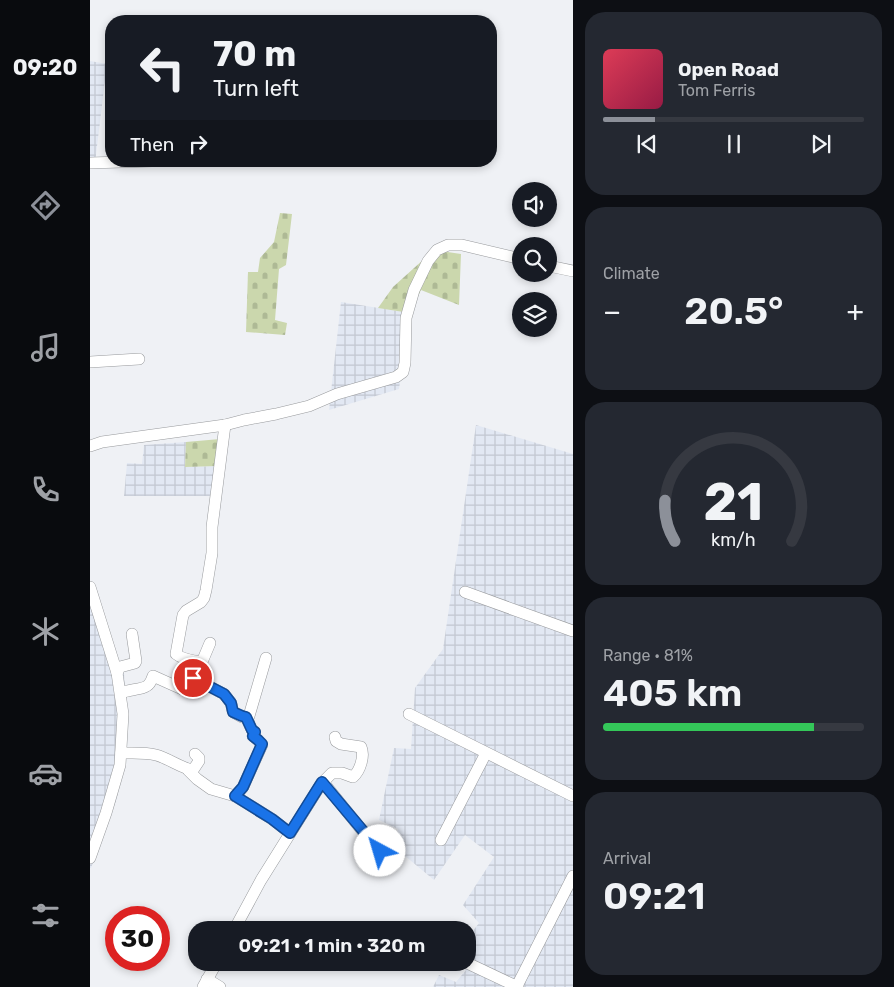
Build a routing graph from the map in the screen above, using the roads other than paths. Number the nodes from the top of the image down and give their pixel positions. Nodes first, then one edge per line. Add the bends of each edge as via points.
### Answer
1 (90, 163) edge
2 (105, 163) edge
3 (512, 257) edge
4 (557, 268) edge
5 (573, 271) edge
6 (139, 359) dead end
7 (90, 362) edge
8 (225, 425) junction
9 (90, 446) edge
10 (90, 587) edge
11 (465, 592) dead end
12 (573, 631) edge
13 (132, 634) dead end
14 (210, 643) dead end
15 (266, 658) dead end
16 (122, 668) junction
17 (127, 691) junction
18 (409, 714) dead end
19 (246, 717) junction
20 (335, 737) dead end
21 (127, 753) junction
22 (486, 753) junction
23 (195, 754) dead end
24 (188, 770) junction
25 (322, 782) junction
26 (235, 796) junction
27 (573, 796) edge
28 (290, 833) junction
29 (441, 840) dead end
30 (90, 858) edge
31 (386, 860) dead end
32 (573, 876) edge
33 (239, 921) edge
34 (476, 967) edge
35 (212, 971) edge
36 (205, 983) edge
37 (220, 987) edge
38 (518, 987) edge

1 - 2 street
3 - 8 street via 462,245 448,245 438,250 414,290 406,318 405,363 403,372 396,377 337,394 310,406
4 - 5 street
6 - 7 street
8 - 9 street
8 - 14 street via 206,590 201,602 183,615 176,654 202,662
10 - 16 street
11 - 12 street
13 - 16 street via 136,661
15 - 19 street via 252,708
16 - 17 street
17 - 19 street via 149,685 153,676 182,690 193,678 224,694 233,712
17 - 21 street via 124,714
18 - 22 street
19 - 26 street via 255,732 253,736 262,745 243,787
20 - 25 street via 338,743 361,747 360,768 352,777 332,773
21 - 24 street via 156,755
21 - 30 street via 120,765
22 - 27 street
22 - 29 street
23 - 24 street via 199,761 193,770
24 - 26 street via 211,789
25 - 28 street
25 - 31 street
26 - 28 street
28 - 33 street
32 - 38 street
34 - 38 street
35 - 36 street
36 - 37 street

